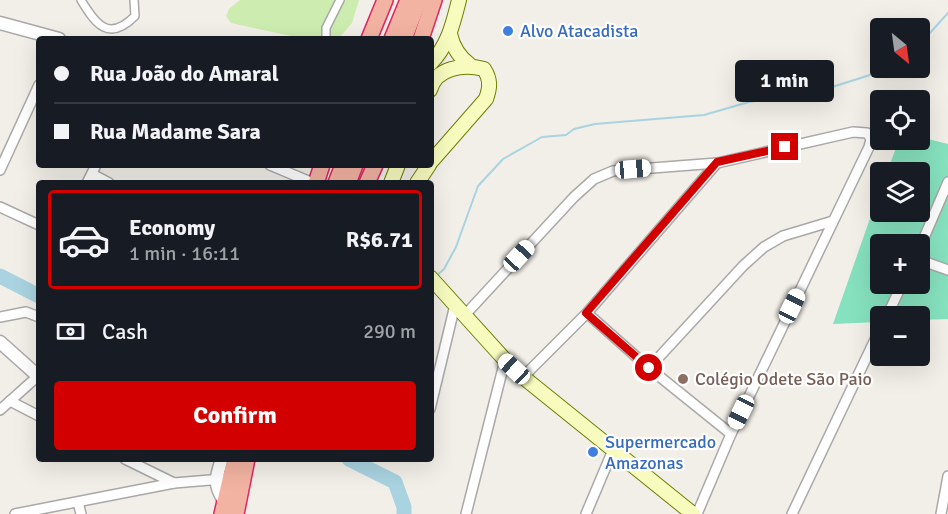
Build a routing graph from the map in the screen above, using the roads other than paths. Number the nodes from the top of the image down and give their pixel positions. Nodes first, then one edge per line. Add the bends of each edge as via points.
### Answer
1 (81, 0) edge
2 (134, 0) edge
3 (340, 0) edge
4 (386, 0) edge
5 (408, 0) edge
6 (419, 0) edge
7 (434, 0) edge
8 (459, 0) edge
9 (0, 23) edge
10 (450, 34) junction
11 (47, 36) edge
12 (326, 36) edge
13 (370, 36) edge
14 (393, 36) edge
15 (405, 36) edge
16 (422, 36) edge
17 (434, 59) edge
18 (470, 65) junction
19 (434, 81) edge
20 (36, 92) edge
21 (434, 159) edge
22 (717, 162) junction
23 (277, 168) edge
24 (0, 170) edge
25 (307, 180) edge
26 (948, 182) edge
27 (0, 207) edge
28 (833, 221) junction
29 (36, 224) edge
30 (926, 234) edge
31 (930, 264) edge
32 (948, 270) edge
33 (435, 282) edge
34 (460, 310) junction
35 (586, 313) junction
36 (36, 316) edge
37 (0, 317) edge
38 (0, 342) edge
39 (870, 350) edge
40 (505, 360) junction
41 (649, 368) junction
42 (36, 374) edge
43 (523, 377) junction
44 (36, 378) edge
45 (434, 396) edge
46 (10, 401) junction
47 (0, 410) edge
48 (36, 414) edge
49 (731, 434) junction
50 (613, 450) junction
51 (131, 462) edge
52 (222, 462) edge
53 (233, 462) edge
54 (246, 462) edge
55 (948, 476) edge
56 (223, 478) junction
57 (174, 483) junction
58 (78, 502) junction
59 (223, 508) edge
60 (692, 513) edge
61 (15, 514) edge
62 (81, 514) edge
63 (236, 514) edge
64 (466, 514) edge
65 (586, 514) edge
66 (792, 514) edge
67 (941, 514) edge

1 - 2 street via 101,27 113,30 125,26 135,16
3 - 12 street
4 - 13 highway
5 - 14 highway
6 - 15 highway
7 - 16 highway
8 - 10 main road
9 - 11 street
10 - 17 main road
10 - 18 main road via 460,58
18 - 19 main road via 439,74
18 - 21 main road via 487,73 490,83 486,99
20 - 24 street
22 - 28 street via 853,132 867,133 869,147
22 - 34 street via 613,171 594,179
22 - 35 street
23 - 25 street
26 - 30 street
27 - 29 street
28 - 41 street via 783,236 764,247
28 - 49 street
31 - 32 street
33 - 34 main road
34 - 40 main road
34 - 45 street
35 - 41 street
35 - 43 street
36 - 37 street via 26,312
38 - 42 street
39 - 66 street
40 - 43 main road
40 - 64 street
41 - 49 street
43 - 50 main road
44 - 46 street
46 - 47 street
46 - 48 street
49 - 60 street
50 - 60 main road
50 - 65 street
51 - 57 street
52 - 56 street
53 - 56 highway
54 - 63 highway
55 - 67 street
56 - 57 street
56 - 59 highway
57 - 58 street
58 - 61 street
58 - 62 street

